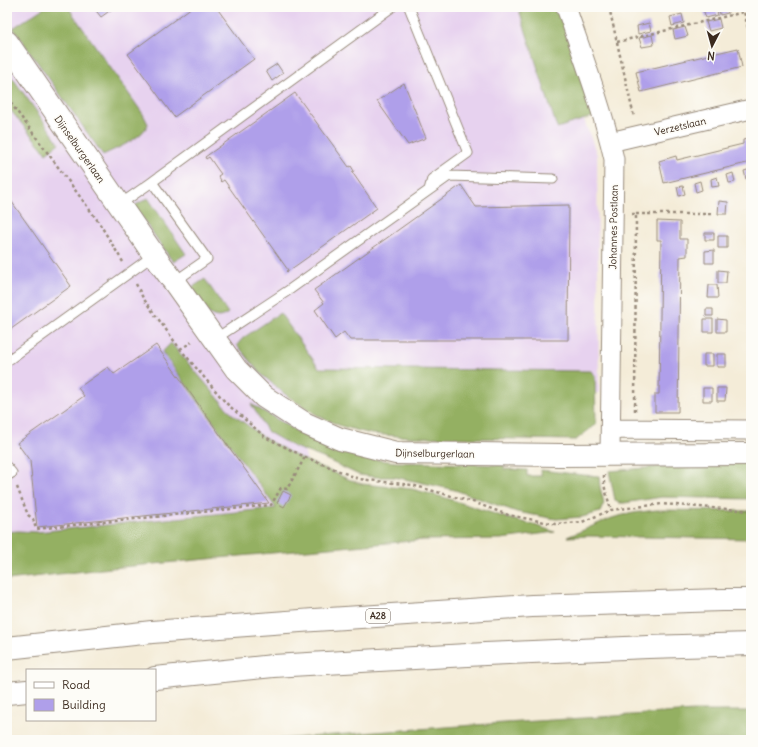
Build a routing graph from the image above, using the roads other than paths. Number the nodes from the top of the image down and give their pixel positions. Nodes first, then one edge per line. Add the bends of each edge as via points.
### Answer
1 (392, 7) edge
2 (410, 7) edge
3 (566, 7) edge
4 (7, 42) edge
5 (751, 109) edge
6 (610, 142) junction
7 (553, 179) dead end
8 (152, 182) junction
9 (429, 190) junction
10 (119, 205) junction
11 (154, 255) junction
12 (174, 282) junction
13 (215, 339) junction
14 (7, 361) edge
15 (611, 430) junction
16 (751, 430) edge
17 (610, 454) junction
18 (751, 454) edge
19 (751, 600) edge
20 (751, 644) edge
21 (7, 648) edge
22 (156, 678) edge
23 (26, 691) edge
24 (7, 693) edge

1 - 8 lane
2 - 9 lane via 468,153 432,179
3 - 6 street, Johannes Postlaan
4 - 10 main road, Dijnselburgerlaan
5 - 6 street, Verzetslaan
6 - 15 street, Johannes Postlaan via 614,159
7 - 9 lane via 449,176
8 - 10 lane
8 - 12 lane via 207,259
9 - 13 lane via 289,290
10 - 11 main road, Dijnselburgerlaan
11 - 12 main road, Dijnselburgerlaan
11 - 14 lane
12 - 13 main road, Dijnselburgerlaan
13 - 17 main road, Dijnselburgerlaan via 236,369 264,398 304,422 340,439 396,453
15 - 16 street
15 - 17 street, Johannes Postlaan
17 - 18 main road, Dijnselburgerlaan
19 - 21 main road, A28 via 532,606 307,620 152,632
20 - 22 main road via 485,654 273,666
23 - 24 main road

